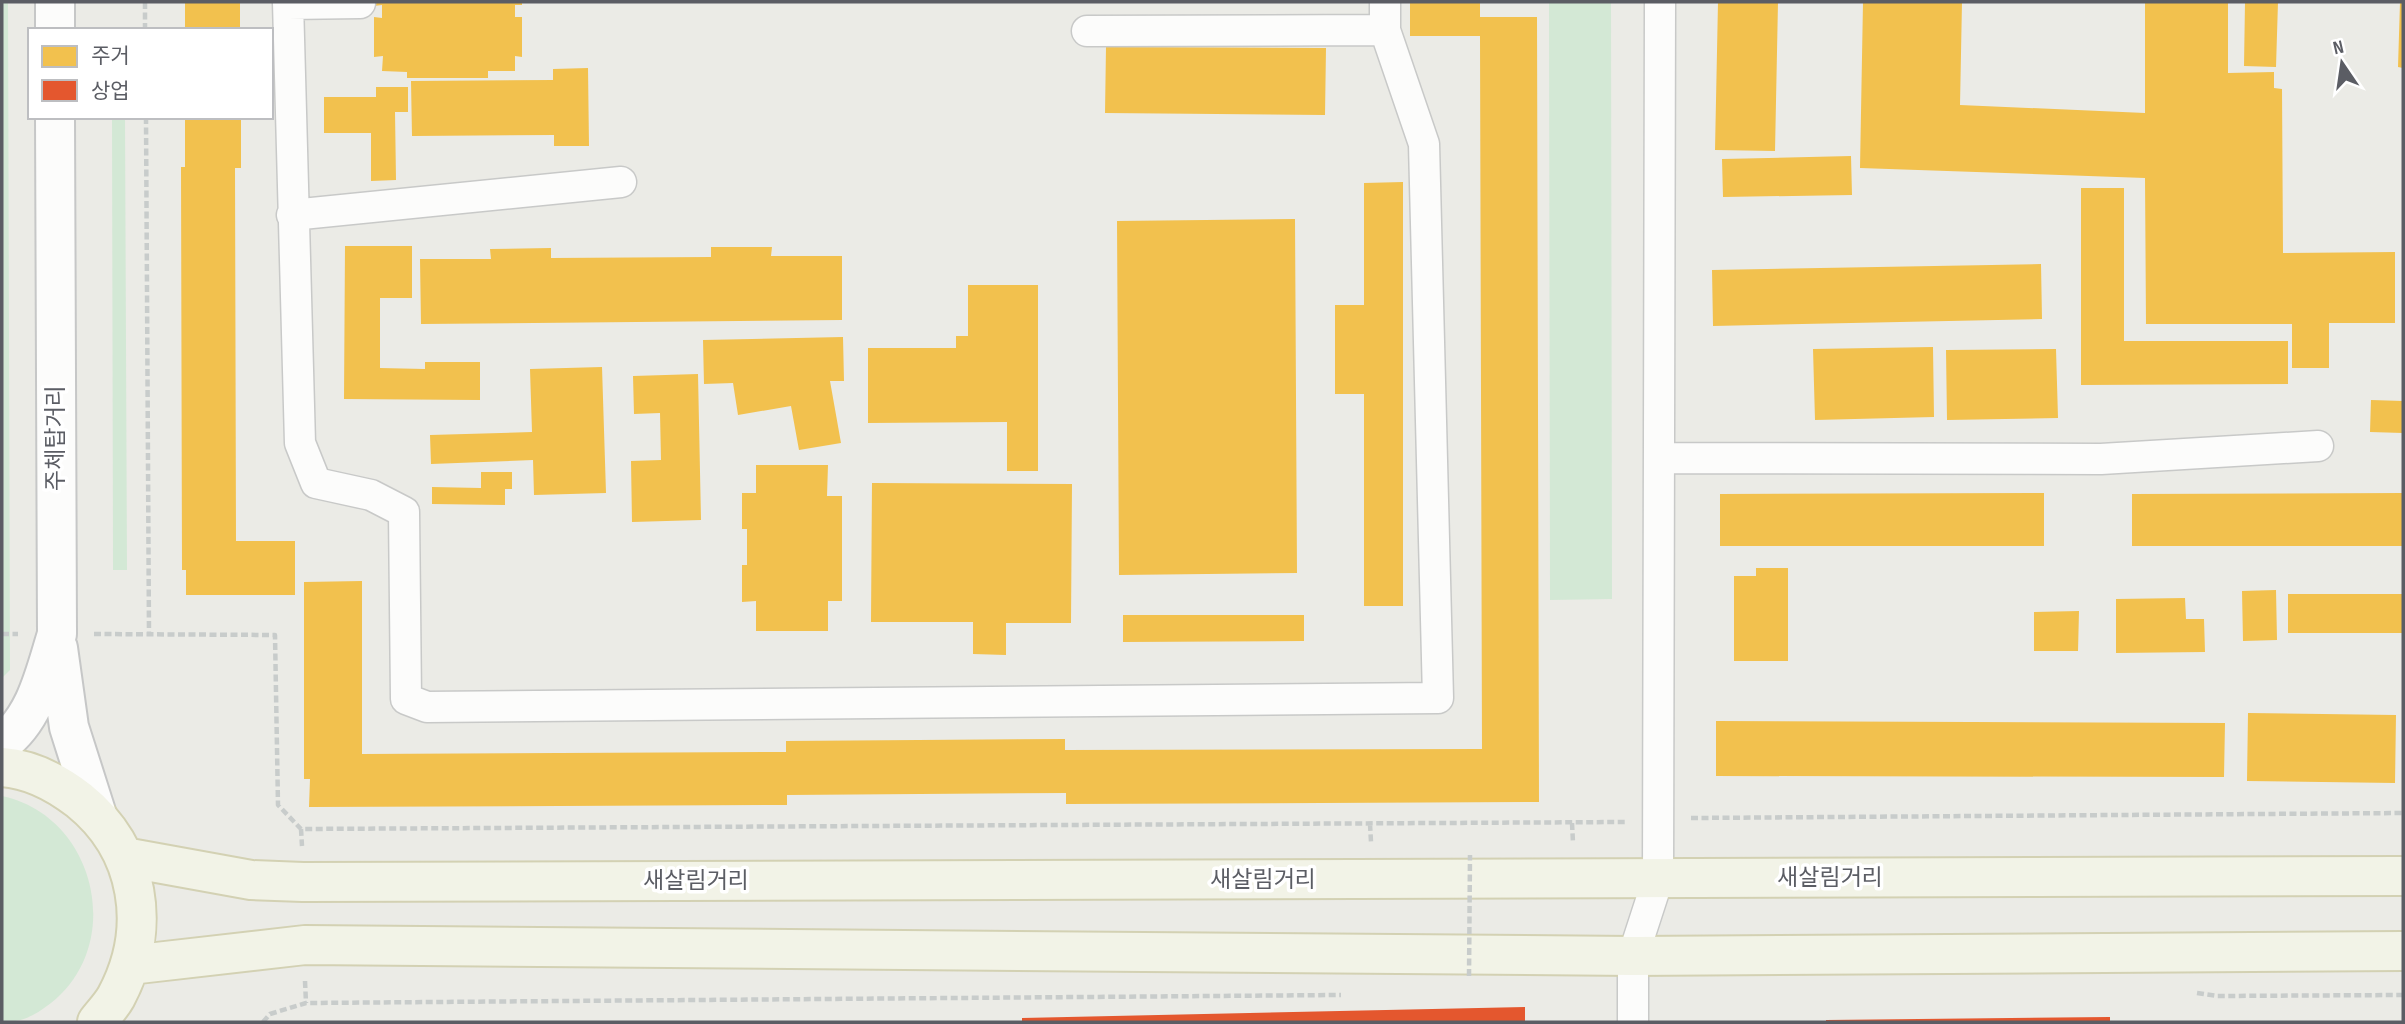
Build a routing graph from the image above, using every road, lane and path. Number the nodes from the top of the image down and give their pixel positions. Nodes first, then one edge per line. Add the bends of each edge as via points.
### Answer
1 (55, 2) edge
2 (145, 2) edge
3 (1660, 2) edge
4 (288, 3) edge
5 (360, 3) edge
6 (1385, 16) edge
7 (55, 28) edge
8 (145, 28) edge
9 (1087, 31) dead end
10 (55, 119) edge
11 (146, 119) edge
12 (621, 182) dead end
13 (292, 215) junction
14 (2318, 446) dead end
15 (1660, 458) junction
16 (57, 634) junction
17 (2, 743) edge
18 (2, 766) edge
19 (2403, 813) edge
20 (97, 815) junction
21 (1658, 822) junction
22 (1470, 855) dead end
23 (124, 857) junction
24 (2403, 876) edge
25 (1658, 879) junction
26 (2403, 951) edge
27 (1633, 956) junction
28 (130, 965) junction
29 (1469, 976) dead end
30 (2190, 992) dead end
31 (1350, 995) dead end
32 (2403, 995) edge
33 (97, 1022) edge
34 (263, 1022) edge
35 (1633, 1022) edge

1 - 7 main road
2 - 8 path
3 - 15 street
4 - 5 street
4 - 13 street
6 - 9 street
6 - 13 street via 1424,144 1438,698 427,707 406,699 404,512 371,495 316,483 300,443
10 - 16 main road, 주체탑거리
11 - 21 path via 149,634 275,635 278,805 301,829
12 - 13 street
14 - 15 street via 2101,459
15 - 21 street
16 - 17 main road, 주체탑거리 via 35,700
16 - 20 main road via 69,727
18 - 20 main road via 59,784
19 - 21 path via 1689,818
20 - 23 main road
21 - 25 street
22 - 29 path, bridge
23 - 25 main road, 새살림거리 via 251,880 303,881
23 - 28 main road via 137,912
24 - 25 main road, 새살림거리
25 - 27 street
26 - 27 main road
27 - 28 main road via 305,945
27 - 35 street
28 - 33 main road via 115,998
30 - 32 path via 2217,996
31 - 34 path via 306,1003 270,1014

